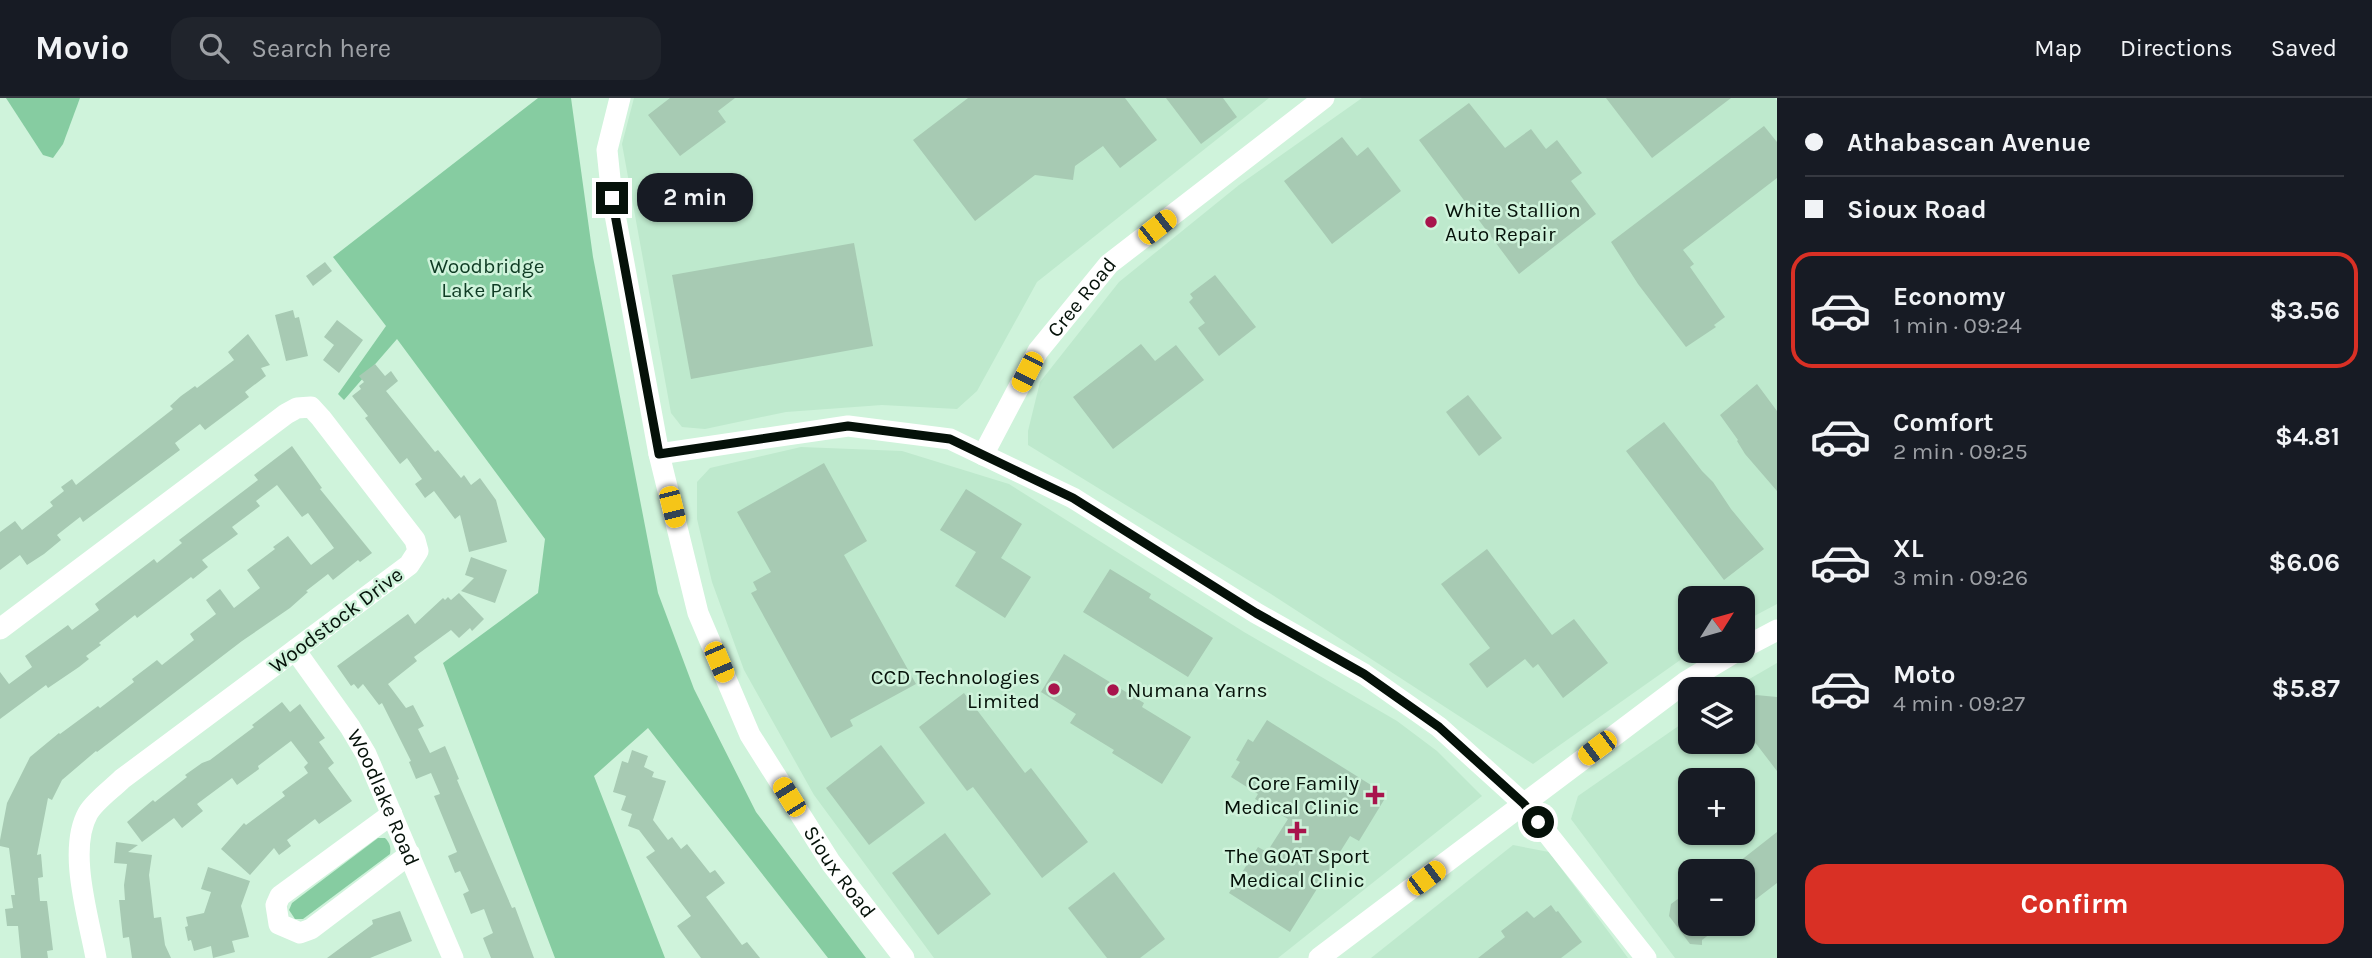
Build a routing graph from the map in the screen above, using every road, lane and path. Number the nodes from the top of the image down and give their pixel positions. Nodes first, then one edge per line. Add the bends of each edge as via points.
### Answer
1 (620, 98) edge
2 (1324, 98) edge
3 (659, 454) junction
4 (983, 455) junction
5 (0, 629) edge
6 (1777, 630) edge
7 (1755, 642) edge
8 (295, 650) junction
9 (1717, 663) edge
10 (1524, 804) junction
11 (392, 814) junction
12 (410, 854) junction
13 (96, 958) edge
14 (453, 958) edge
15 (904, 958) edge
16 (1319, 958) edge
17 (1646, 958) edge

1 - 3 street, Sioux Road via 607,150 612,198
2 - 4 street, Cree Road via 1109,264 1038,351
3 - 4 street via 848,426 950,439
3 - 15 street, Sioux Road via 698,613 750,735 831,863
4 - 10 street via 1073,498 1256,613 1364,674 1439,727
5 - 8 street, Woodstock Drive via 286,414 311,407 415,540 418,551 409,565
6 - 7 street
8 - 11 street, Woodlake Road via 366,754
8 - 13 street, Woodstock Drive via 122,779 88,813 80,836 79,864
9 - 10 street
10 - 16 street
10 - 17 street
11 - 12 street, Woodlake Road
11 - 12 street via 280,896 276,905 279,924 300,933 311,929
12 - 14 street, Woodlake Road

